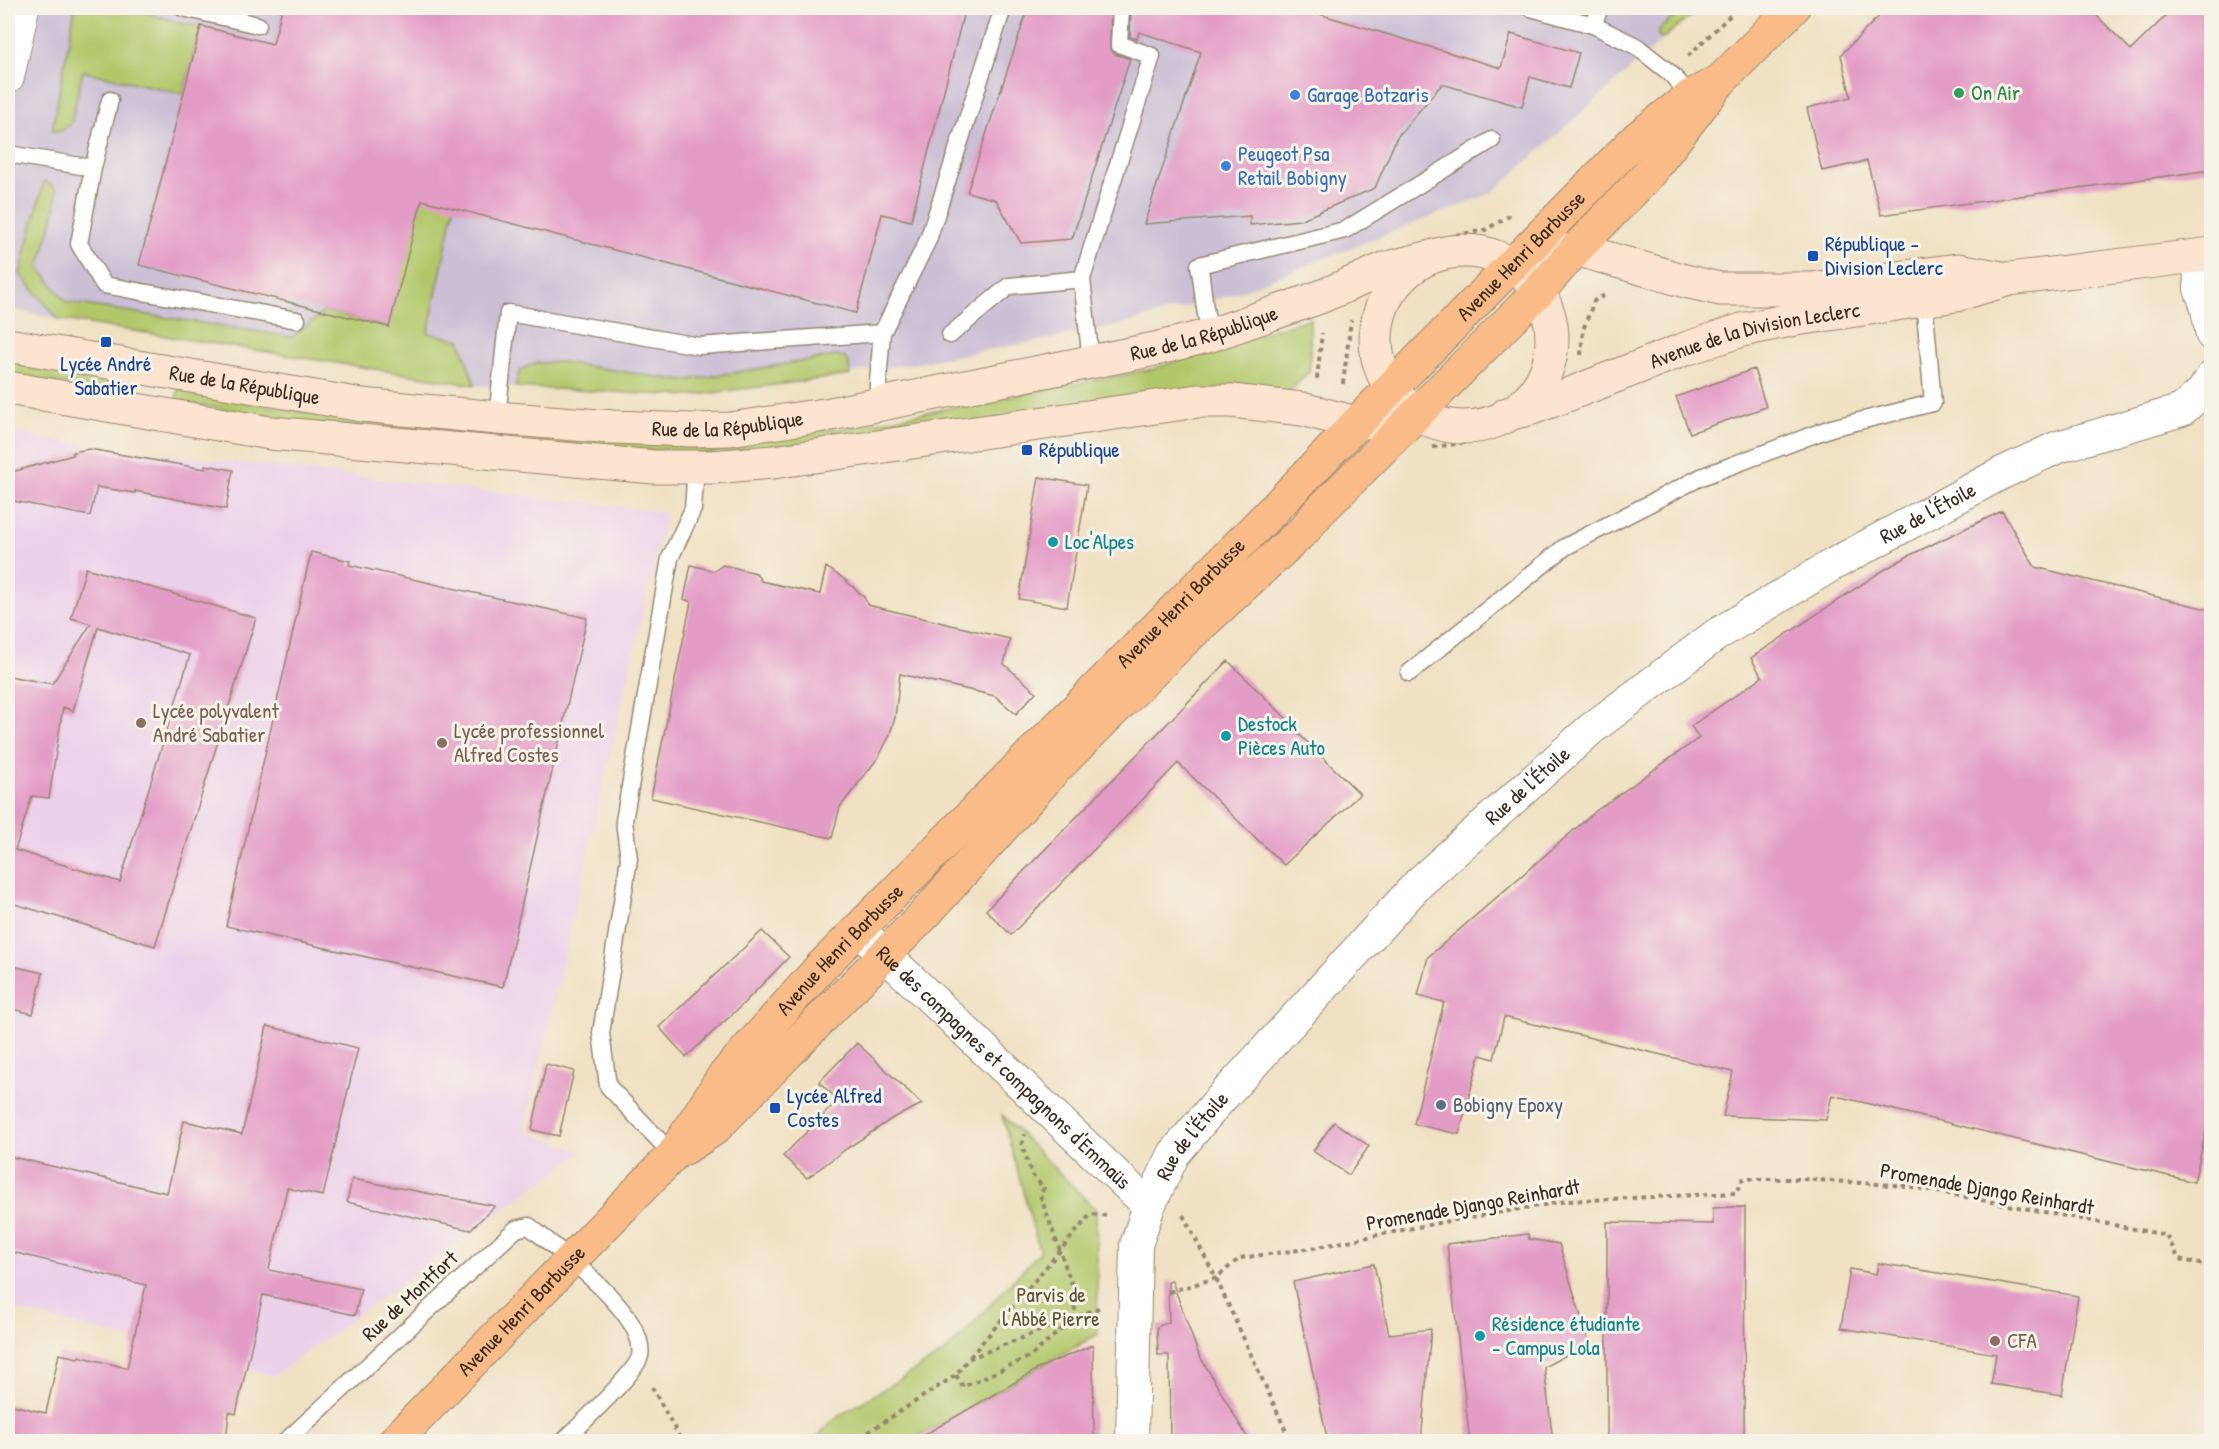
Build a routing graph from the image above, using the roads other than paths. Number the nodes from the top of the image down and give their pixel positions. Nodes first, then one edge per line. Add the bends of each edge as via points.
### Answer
1 (23, 8) edge
2 (183, 8) edge
3 (1003, 8) edge
4 (1121, 8) edge
5 (1531, 8) edge
6 (1600, 8) edge
7 (1793, 8) edge
8 (258, 25) dead end
9 (1593, 26) junction
10 (8, 77) edge
11 (1720, 81) junction
12 (1680, 85) junction
13 (110, 100) dead end
14 (1492, 140) dead end
15 (8, 154) edge
16 (93, 168) junction
17 (1440, 247) junction
18 (1576, 249) junction
19 (2205, 255) edge
20 (1512, 265) junction
21 (1082, 279) junction
22 (2009, 279) junction
23 (1539, 291) junction
24 (1924, 300) junction
25 (297, 320) dead end
26 (882, 333) junction
27 (950, 335) dead end
28 (1211, 335) junction
29 (2211, 335) edge
30 (8, 345) edge
31 (1091, 362) junction
32 (2211, 377) edge
33 (8, 388) edge
34 (1390, 388) junction
35 (879, 404) junction
36 (1507, 414) junction
37 (1416, 416) junction
38 (497, 418) junction
39 (1356, 423) junction
40 (696, 467) junction
41 (1409, 673) dead end
42 (858, 929) junction
43 (886, 954) junction
44 (673, 1155) junction
45 (1149, 1206) junction
46 (570, 1260) junction
47 (285, 1442) edge
48 (394, 1442) edge
49 (563, 1442) edge
50 (1132, 1442) edge

1 - 10 street
2 - 8 lane
3 - 26 lane via 928,240
4 - 21 lane via 1119,44 1152,56
5 - 9 lane
6 - 9 lane
7 - 11 main road, Avenue Henri Barbusse
9 - 12 lane via 1636,46
11 - 12 main road, Avenue Henri Barbusse
11 - 18 main road, Avenue Henri Barbusse via 1646,177
12 - 20 main road, Avenue Henri Barbusse via 1637,138
13 - 16 lane
14 - 28 lane via 1345,230 1199,265
15 - 16 lane
16 - 25 lane via 80,244 104,285
17 - 20 main road, Rue de la République via 1493,255
17 - 28 main road, Rue de la République via 1320,297
17 - 34 main road via 1399,279 1379,313 1376,352
18 - 20 main road
18 - 22 main road, Avenue de la Division Leclerc via 1720,288 1811,289 1958,270
18 - 23 main road, Avenue Henri Barbusse
19 - 22 main road, Avenue de la Division Leclerc
19 - 29 street via 2200,289
20 - 23 main road, Rue de la République
20 - 34 main road, Avenue Henri Barbusse
21 - 27 lane via 1009,286
21 - 31 lane
22 - 24 main road, Avenue de la Division Leclerc
23 - 36 main road via 1552,327 1550,364 1531,398
23 - 37 main road, Avenue Henri Barbusse
24 - 36 main road, Avenue de la Division Leclerc via 1742,330
24 - 41 lane via 1932,403 1831,428 1701,477 1565,547
26 - 35 lane
26 - 38 lane via 699,346 508,313
28 - 31 main road, Rue de la République
30 - 38 main road, Rue de la République via 362,405
31 - 35 main road, Rue de la République
32 - 45 street, Rue de l'Étoile via 2203,391 2182,410 2058,447 1832,565 1716,635 1591,729 1419,883 1174,1154
33 - 40 main road, Rue de la République via 270,433 654,467
34 - 37 main road
34 - 39 main road, Avenue Henri Barbusse
35 - 38 main road, Rue de la République via 730,429
36 - 37 main road, Avenue de la Division Leclerc via 1450,425 1433,424
37 - 39 main road, Rue de la République
37 - 43 main road, Avenue Henri Barbusse via 1305,529 1182,642 1054,770
39 - 40 main road, Rue de la République via 1318,400 1262,404 1198,401 773,462
39 - 42 main road, Avenue Henri Barbusse
40 - 44 lane via 693,509 670,558 624,821 629,859 601,1033 608,1086
42 - 43 street, Rue des compagnes et compagnons d'Emmaüs
42 - 44 main road, Avenue Henri Barbusse via 723,1077
43 - 44 main road, Avenue Henri Barbusse via 714,1129
43 - 45 street, Rue des compagnes et compagnons d'Emmaüs
44 - 46 main road, Avenue Henri Barbusse
45 - 50 street, Rue de l'Étoile via 1137,1245
46 - 47 lane, Rue de Montfort via 529,1226 516,1229
46 - 48 main road, Avenue Henri Barbusse
46 - 49 lane via 615,1301 630,1321 639,1342 640,1357 623,1381

